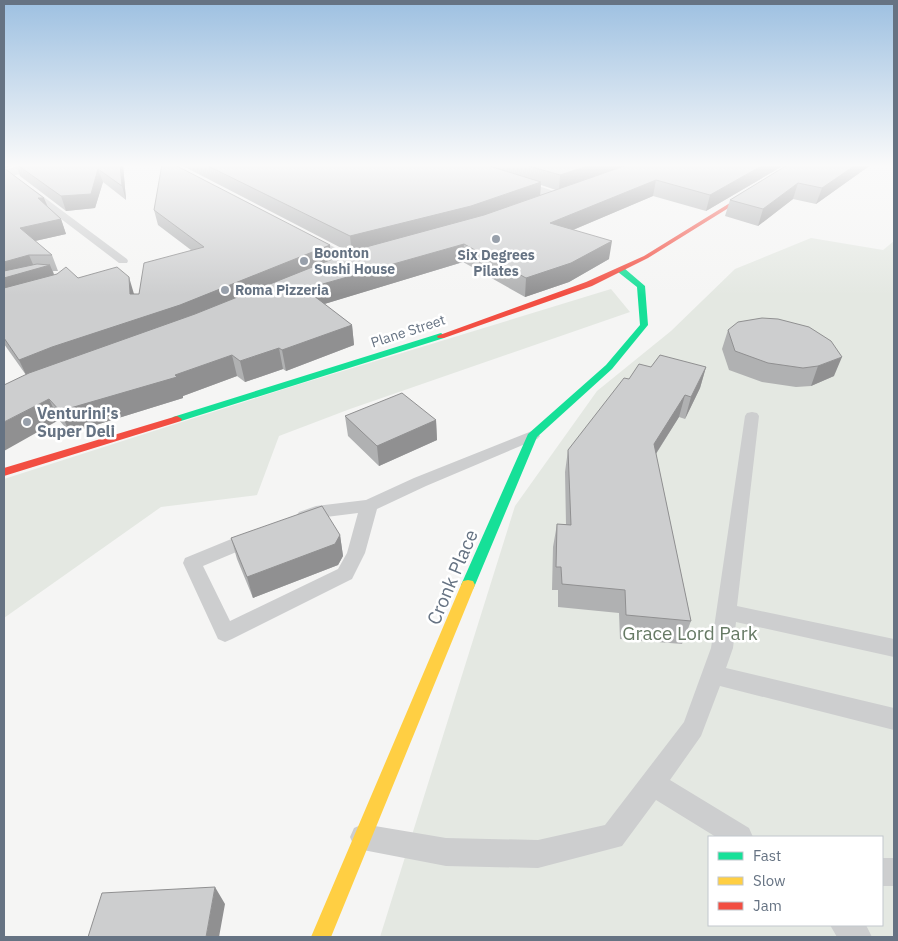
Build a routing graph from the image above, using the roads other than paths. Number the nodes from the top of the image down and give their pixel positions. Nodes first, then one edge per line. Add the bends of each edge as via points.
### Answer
1 (53, 208) edge
2 (727, 208) edge
3 (288, 229) edge
4 (123, 261) dead end
5 (350, 262) edge
6 (622, 270) junction
7 (752, 416) dead end
8 (532, 436) junction
9 (4, 472) edge
10 (368, 506) junction
11 (289, 523) edge
12 (271, 530) edge
13 (726, 612) junction
14 (894, 648) edge
15 (712, 674) junction
16 (894, 719) edge
17 (652, 783) junction
18 (738, 836) edge
19 (363, 837) junction
20 (846, 926) edge
21 (322, 937) edge
22 (857, 937) edge

1 - 4 lane
2 - 6 street, Plane Street
3 - 5 street
6 - 8 street, Cronk Place via 641,286 644,325 609,367
6 - 9 street, Plane Street via 406,348
7 - 13 lane
8 - 10 lane
8 - 19 street, Cronk Place
10 - 11 lane via 316,512
10 - 12 lane via 356,553 345,574 225,632 192,563
13 - 14 lane
13 - 15 lane via 722,648
15 - 16 lane
15 - 17 lane via 693,728
17 - 18 lane
17 - 19 lane via 612,837 538,854 446,852
19 - 21 street, Cronk Place
20 - 22 lane

